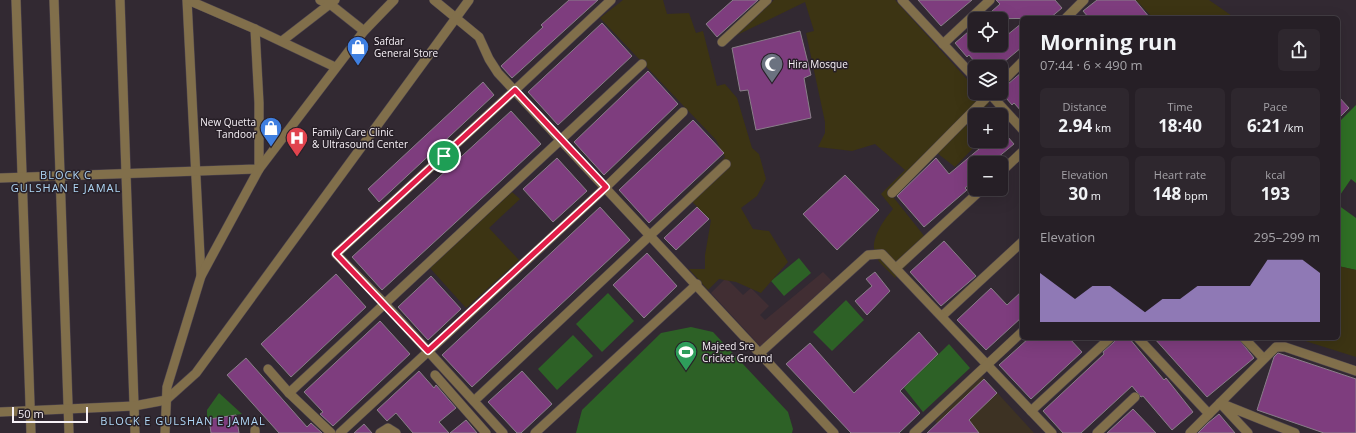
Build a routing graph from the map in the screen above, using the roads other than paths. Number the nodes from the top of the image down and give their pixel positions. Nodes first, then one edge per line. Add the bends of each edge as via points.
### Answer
1 (16, 0) edge
2 (54, 0) edge
3 (120, 0) edge
4 (188, 0) edge
5 (320, 0) edge
6 (394, 0) edge
7 (434, 0) edge
8 (469, 0) edge
9 (610, 0) edge
10 (767, 0) edge
11 (902, 0) edge
12 (990, 0) edge
13 (1084, 0) edge
14 (332, 2) edge
15 (1068, 16) edge
16 (457, 17) junction
17 (255, 29) junction
18 (364, 31) junction
19 (282, 41) junction
20 (722, 42) dead end
21 (943, 44) junction
22 (642, 64) dead end
23 (1020, 64) edge
24 (335, 67) junction
25 (968, 71) edge
26 (1008, 76) edge
27 (515, 90) junction
28 (983, 100) edge
29 (996, 100) edge
30 (683, 112) dead end
31 (1020, 127) edge
32 (560, 138) junction
33 (1020, 154) edge
34 (726, 164) dead end
35 (1008, 165) edge
36 (259, 169) junction
37 (196, 172) junction
38 (126, 174) junction
39 (60, 176) junction
40 (0, 178) edge
41 (21, 178) junction
42 (606, 187) junction
43 (892, 194) dead end
44 (974, 196) edge
45 (652, 236) junction
46 (1020, 244) edge
47 (896, 268) junction
48 (201, 276) junction
49 (697, 284) junction
50 (384, 303) junction
51 (942, 316) junction
52 (1020, 334) edge
53 (1108, 340) edge
54 (1140, 340) edge
55 (1246, 340) edge
56 (428, 351) junction
57 (760, 353) junction
58 (1263, 358) junction
59 (988, 365) junction
60 (268, 369) dead end
61 (1356, 371) edge
62 (435, 375) dead end
63 (289, 393) junction
64 (1135, 397) dead end
65 (166, 400) junction
66 (474, 401) junction
67 (1220, 403) junction
68 (134, 406) junction
69 (68, 408) junction
70 (31, 410) junction
71 (1031, 411) junction
72 (0, 412) edge
73 (1209, 414) junction
74 (31, 433) edge
75 (69, 433) edge
76 (135, 433) edge
77 (165, 433) edge
78 (331, 433) edge
79 (340, 433) edge
80 (380, 433) edge
81 (396, 433) edge
82 (486, 433) edge
83 (503, 433) edge
84 (535, 433) edge
85 (834, 433) edge
86 (914, 433) edge
87 (1052, 433) edge
88 (1097, 433) edge
89 (1190, 433) edge
90 (1248, 433) edge
91 (1295, 433) edge

1 - 41 street
2 - 39 street
3 - 38 street
4 - 17 street
4 - 37 street
5 - 14 street
6 - 18 street
7 - 16 street
8 - 16 street
9 - 27 street
10 - 20 street
11 - 21 street
12 - 21 street
13 - 15 street
14 - 18 street
14 - 19 street
16 - 27 street via 479,37 498,73
16 - 65 street via 196,374
17 - 19 street
17 - 36 street
18 - 24 street
19 - 24 street
21 - 25 street
22 - 32 street
23 - 26 street
24 - 36 street
27 - 32 street
27 - 50 street via 336,254
28 - 43 street
29 - 31 street
30 - 42 street
32 - 42 street
32 - 50 street
33 - 35 street
34 - 45 street
36 - 37 street
36 - 48 street
37 - 38 street
37 - 48 street
38 - 39 street
38 - 68 street
39 - 41 street
39 - 69 street
40 - 41 street
41 - 70 street
42 - 45 street
42 - 56 street
44 - 47 street
45 - 49 street
45 - 66 street
46 - 51 street
47 - 51 street
47 - 57 street via 882,254 868,255
48 - 65 street via 167,387
49 - 57 street
49 - 84 street
50 - 56 street
50 - 63 street
51 - 59 street
52 - 59 street
53 - 71 street
54 - 73 street
55 - 58 street
56 - 66 street
56 - 79 street
57 - 85 street
58 - 61 street via 1276,347 1285,347
58 - 67 street
59 - 71 street
59 - 86 street
60 - 63 street
62 - 82 street
63 - 78 street
64 - 88 street
65 - 68 street
65 - 77 street
66 - 83 street
67 - 73 street
67 - 90 street
67 - 91 street
68 - 69 street
68 - 76 street
69 - 70 street
69 - 75 street
70 - 72 street
70 - 74 street
71 - 87 street
73 - 89 street
80 - 81 street via 388,428

